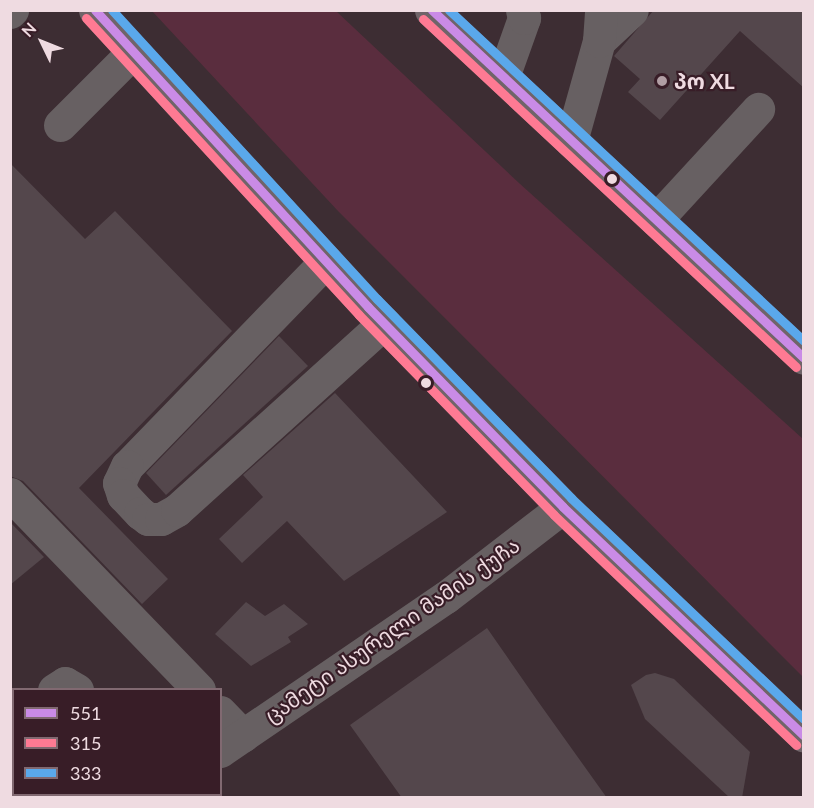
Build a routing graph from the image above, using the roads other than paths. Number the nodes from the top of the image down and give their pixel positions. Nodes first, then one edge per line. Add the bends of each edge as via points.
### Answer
1 (95, 10) edge
2 (431, 10) edge
3 (522, 10) edge
4 (632, 10) edge
5 (600, 26) edge
6 (133, 52) junction
7 (503, 77) junction
8 (758, 109) dead end
9 (60, 125) dead end
10 (571, 141) junction
11 (656, 220) junction
12 (326, 261) junction
13 (384, 323) junction
14 (804, 358) edge
15 (10, 494) edge
16 (563, 507) junction
17 (57, 688) edge
18 (74, 688) edge
19 (197, 688) edge
20 (222, 717) edge
21 (804, 736) edge
22 (232, 744) edge

1 - 6 highway
2 - 7 highway
3 - 7 street via 524,18
4 - 5 street
5 - 10 street
6 - 9 street
6 - 12 highway
7 - 10 highway
8 - 11 street
10 - 11 highway
11 - 14 highway
12 - 13 highway
12 - 13 street via 127,466 119,483 123,495 148,519 161,519 177,510
13 - 16 highway
15 - 19 street
16 - 21 highway
16 - 22 street, ცამეტი ასურელი მამის ქუჩა via 446,597
17 - 18 street via 65,682
20 - 22 street

